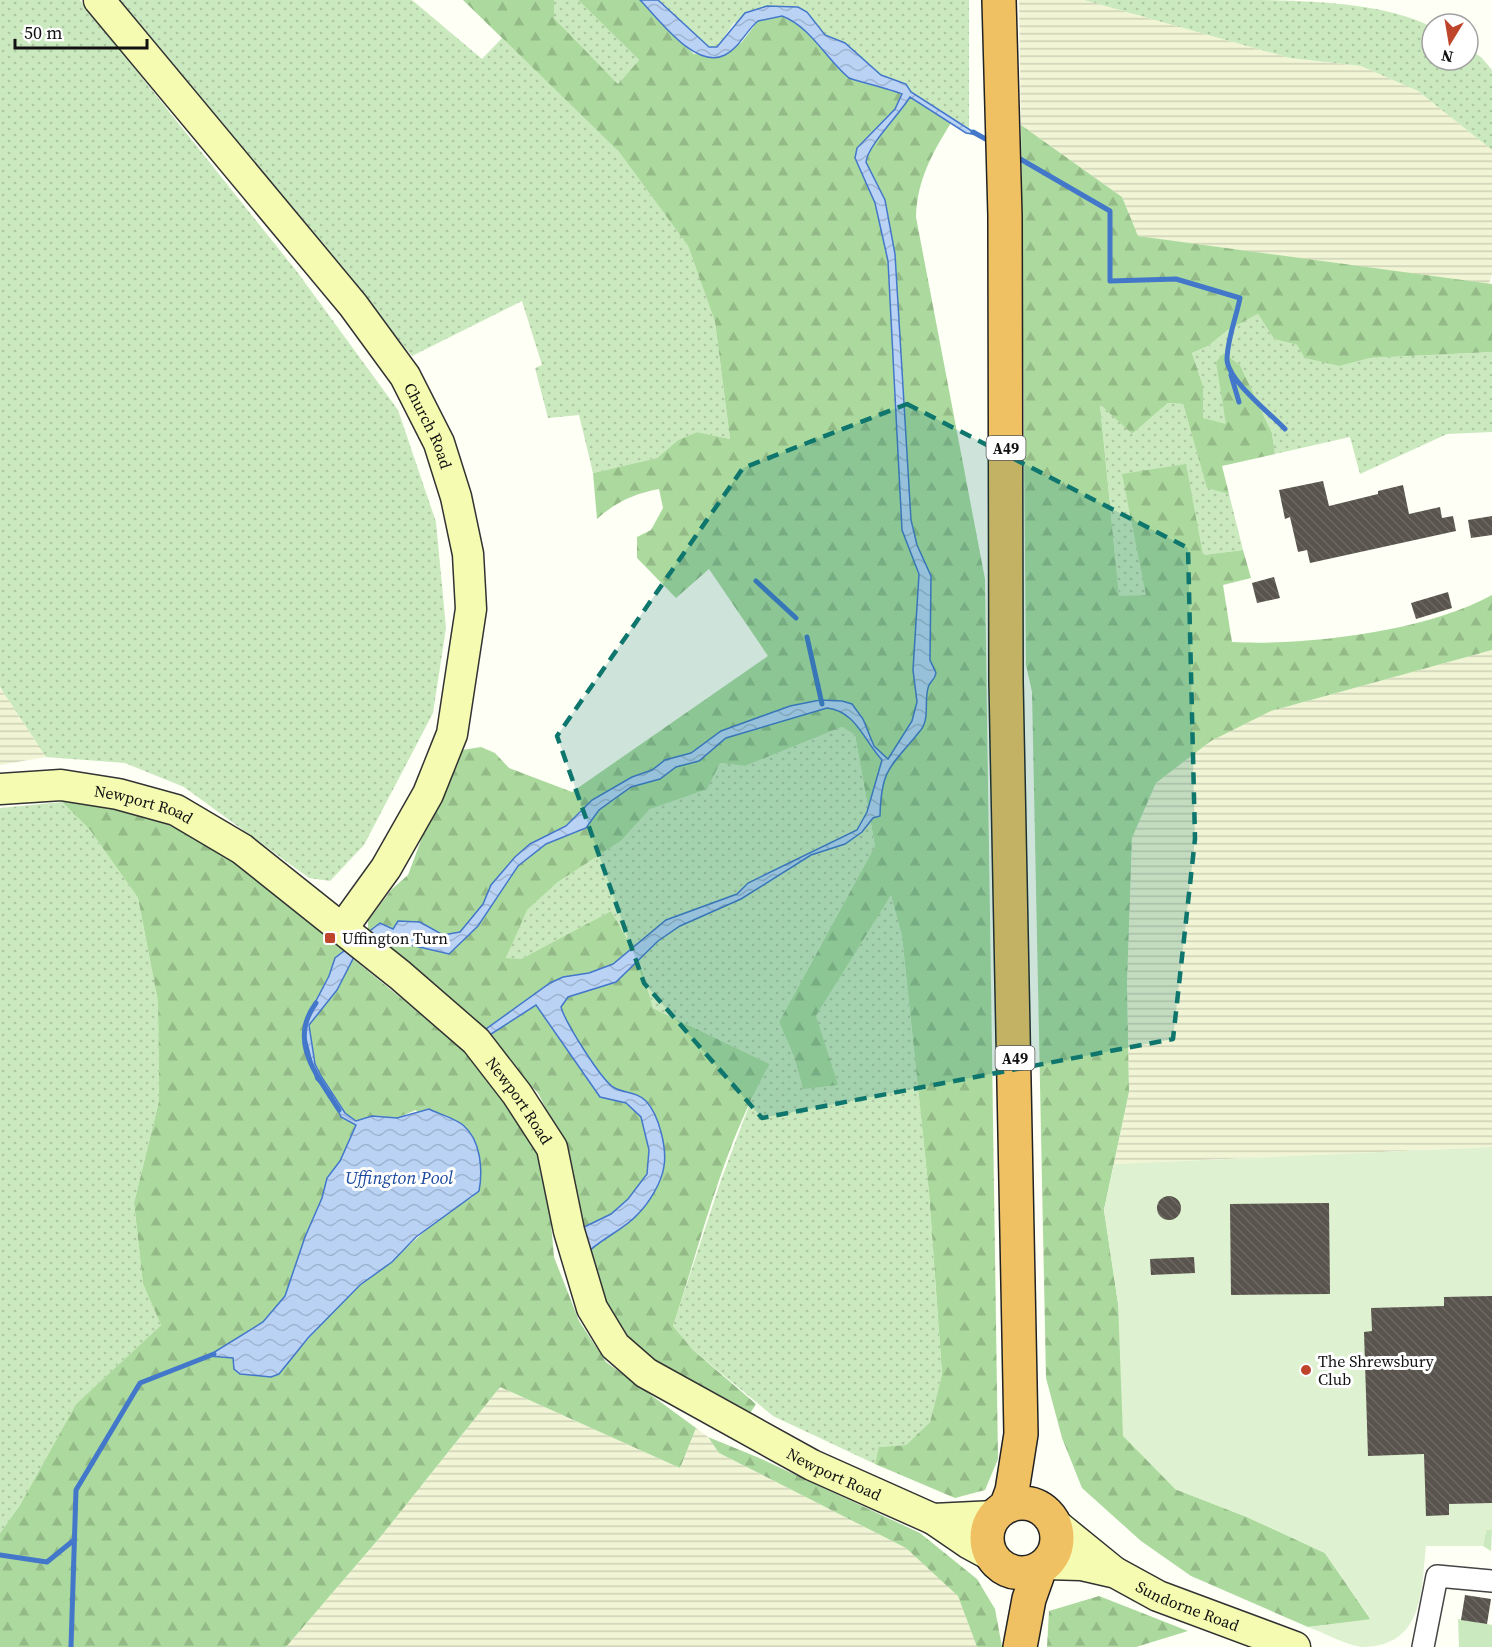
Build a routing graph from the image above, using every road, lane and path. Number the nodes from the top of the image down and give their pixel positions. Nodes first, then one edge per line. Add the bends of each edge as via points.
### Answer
1 (99, 0) edge
2 (999, 0) edge
3 (0, 789) edge
4 (354, 939) junction
5 (1022, 1434) junction
6 (1001, 1512) junction
7 (1047, 1515) junction
8 (933, 1519) junction
9 (995, 1559) junction
10 (1043, 1566) junction
11 (1116, 1573) junction
12 (1492, 1581) edge
13 (1020, 1641) edge
14 (1295, 1647) edge
15 (1423, 1647) edge

1 - 4 main road, Church Road via 360,314 405,376 439,443 456,497 468,554 471,609 452,734 428,794 386,868
2 - 5 highway, A49 via 1005,216 1006,681
3 - 4 main road, Newport Road via 61,785 118,794 176,810 242,849
4 - 8 main road, Newport Road via 476,1041 552,1148 569,1232 592,1308 615,1346 646,1373 802,1459
5 - 6 highway, A49 via 1012,1491
5 - 7 highway, A49
6 - 7 highway via 1023,1503
6 - 8 main road, Newport Road
6 - 9 highway via 987,1539
7 - 10 highway via 1057,1531 1056,1549
7 - 11 main road, Sundorne Road
8 - 9 main road, Newport Road
9 - 10 highway via 1005,1568 1022,1573
9 - 13 highway
10 - 11 main road, Sundorne Road via 1081,1565
10 - 13 highway
11 - 14 main road, Sundorne Road via 1158,1596
12 - 15 street via 1437,1576

